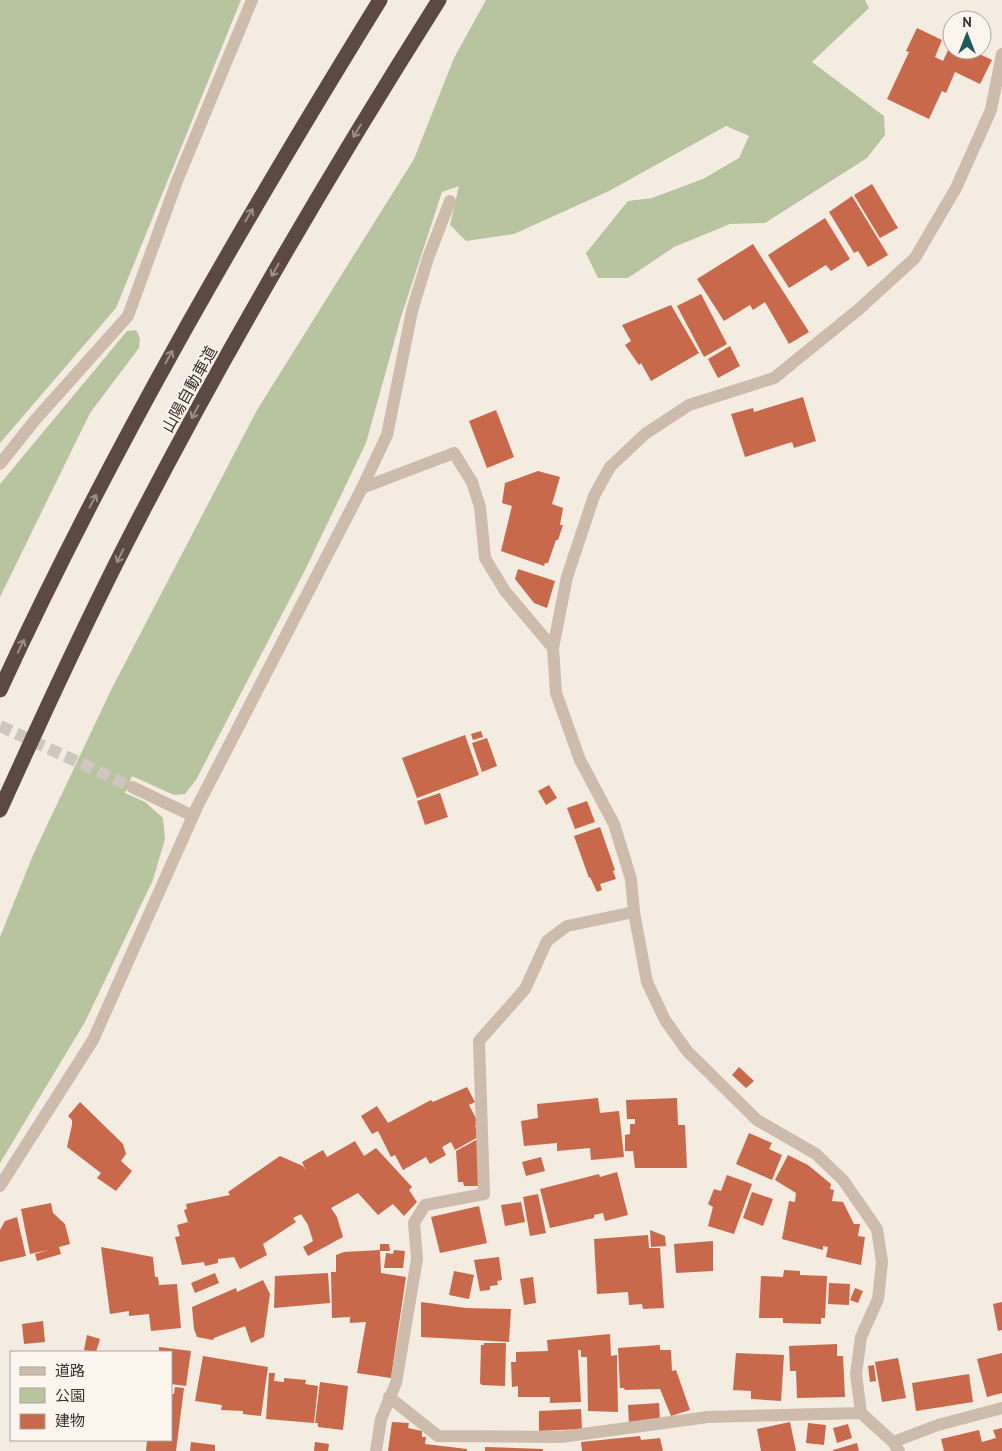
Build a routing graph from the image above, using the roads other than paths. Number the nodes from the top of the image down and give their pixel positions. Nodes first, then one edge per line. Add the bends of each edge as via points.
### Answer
1 (252, 0) edge
2 (380, 0) edge
3 (438, 0) edge
4 (448, 0) edge
5 (1002, 54) edge
6 (373, 104) junction
7 (450, 201) dead end
8 (0, 464) edge
9 (362, 488) junction
10 (553, 648) junction
11 (0, 690) edge
12 (132, 787) tunnel mouth
13 (0, 810) edge
14 (193, 816) junction
15 (634, 912) junction
16 (0, 1186) edge
17 (389, 1397) junction
18 (1002, 1408) edge
19 (861, 1414) junction
20 (896, 1446) edge
21 (376, 1451) edge

1 - 8 street via 177,181 128,316
11 -> 2 highway, 山陽自動車道 via 89,508 168,358 244,223
3 - 6 highway, 山陽自動車道
4 - 6 highway
5 - 10 street via 991,110 956,188 915,258 858,310 774,378 689,405 645,434 610,467 594,496 566,577
6 -> 13 highway, 山陽自動車道 via 288,247 144,508 56,686
7 - 9 street via 412,310 386,435
9 - 10 street via 454,453 472,482 480,507 486,558 505,592
9 - 14 street
10 - 15 street via 556,693 580,760 614,824 631,879
12 - 14 street
14 - 16 street via 93,1040
15 - 17 street via 567,926 547,940 525,989 479,1041 484,1194 425,1205 414,1223 417,1259 396,1383
15 - 19 street via 647,982 665,1020 688,1051 757,1120 816,1154 844,1180 877,1229 882,1262 878,1299 861,1337 856,1374
17 - 19 street via 438,1436 561,1438 708,1417
17 - 21 street via 381,1419
18 - 20 street via 938,1426
19 - 20 street

